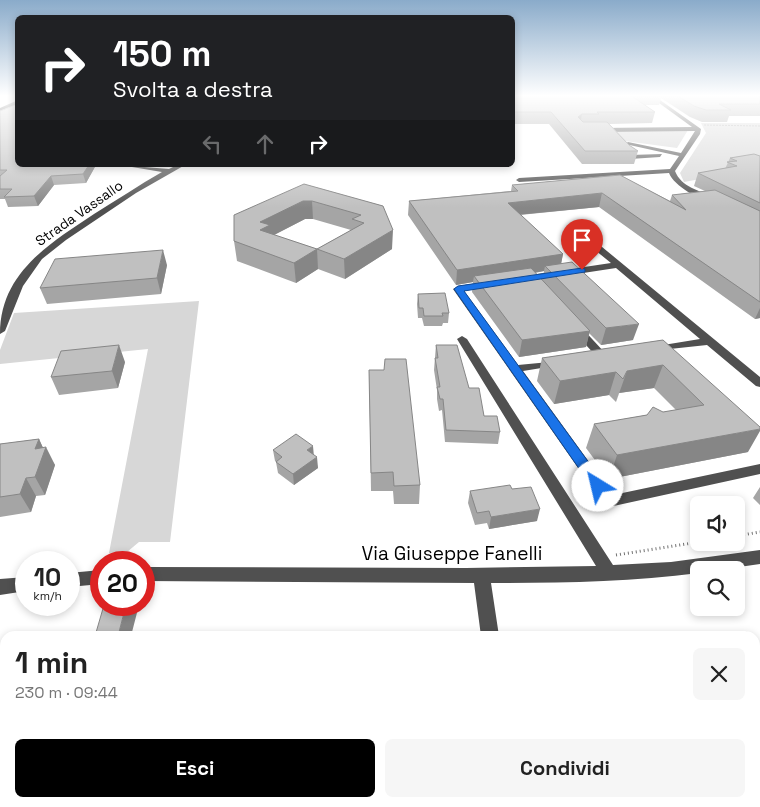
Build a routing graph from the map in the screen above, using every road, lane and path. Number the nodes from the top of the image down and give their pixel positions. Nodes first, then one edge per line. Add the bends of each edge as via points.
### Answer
1 (698, 133) edge
2 (628, 144) edge
3 (666, 153) junction
4 (682, 155) junction
5 (630, 157) edge
6 (139, 167) edge
7 (178, 167) edge
8 (170, 171) junction
9 (672, 171) junction
10 (519, 180) dead end
11 (720, 204) edge
12 (593, 244) dead end
13 (618, 265) junction
14 (570, 321) edge
15 (0, 331) edge
16 (462, 339) dead end
17 (709, 341) junction
18 (641, 350) edge
19 (602, 356) edge
20 (572, 360) edge
21 (513, 369) junction
22 (760, 383) edge
23 (760, 469) edge
24 (760, 532) edge
25 (745, 534) edge
26 (690, 544) edge
27 (760, 558) edge
28 (603, 565) junction
29 (155, 574) edge
30 (481, 576) junction
31 (15, 585) edge
32 (0, 587) edge
33 (489, 631) edge

1 - 4 street
2 - 3 street
3 - 4 street
3 - 5 street
4 - 9 street
6 - 8 street
7 - 8 street, Strada Vassallo
8 - 15 street, Strada Vassallo via 143,185 39,258 20,282
9 - 10 street
9 - 11 street via 675,181
12 - 13 street
13 - 17 street
13 - 21 street via 534,281 507,281 458,289
14 - 19 street
16 - 28 street
17 - 18 street
17 - 22 street
20 - 21 street
21 - 23 street via 609,501
24 - 25 path
26 - 28 path
27 - 28 street, Via Giuseppe Fanelli via 659,570
28 - 30 street, Via Giuseppe Fanelli
29 - 30 street, Via Giuseppe Fanelli
30 - 33 street
31 - 32 street

